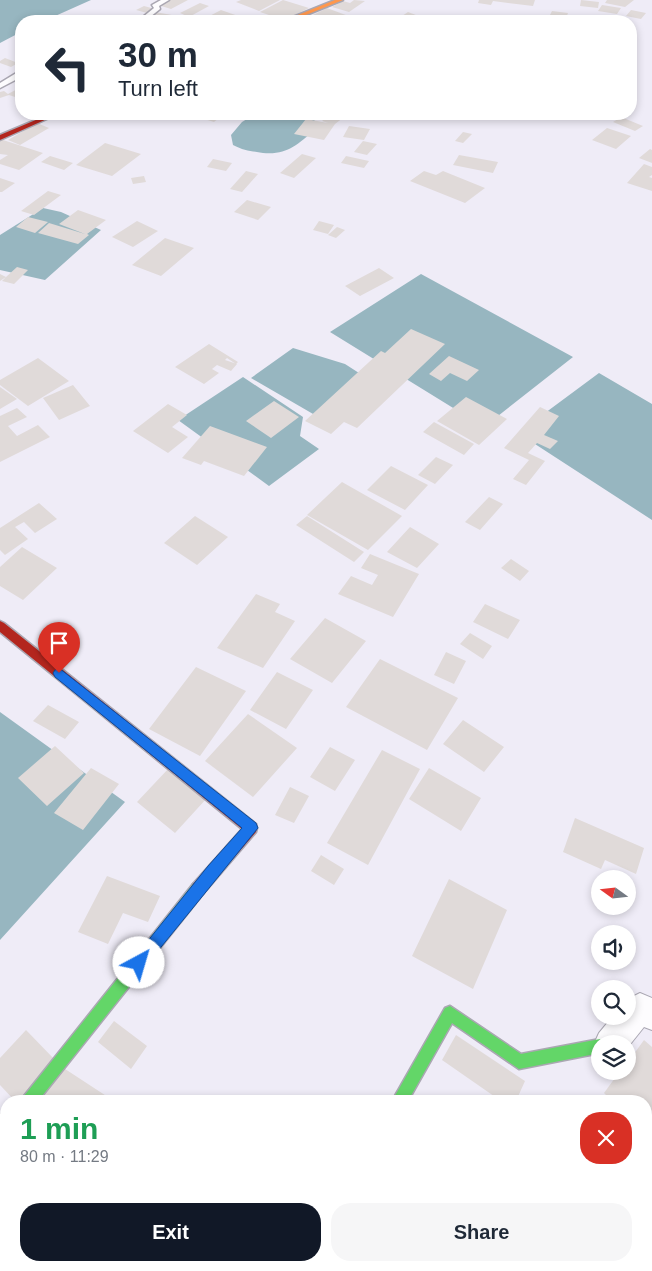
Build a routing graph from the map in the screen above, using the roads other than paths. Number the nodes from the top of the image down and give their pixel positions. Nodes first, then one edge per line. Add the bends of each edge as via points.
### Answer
1 (166, 0) edge
2 (340, 0) edge
3 (149, 15) edge
4 (301, 15) edge
5 (15, 77) edge
6 (0, 86) edge
7 (41, 120) edge
8 (0, 138) edge
9 (0, 626) edge
10 (652, 1015) edge
11 (618, 1035) edge
12 (591, 1048) edge
13 (33, 1095) edge
14 (403, 1095) edge

1 - 3 lane via 154,6 158,8
2 - 4 street
5 - 6 lane
7 - 8 street
9 - 13 street via 251,828 213,870
10 - 11 street via 640,1008
12 - 14 street via 519,1062 450,1013

